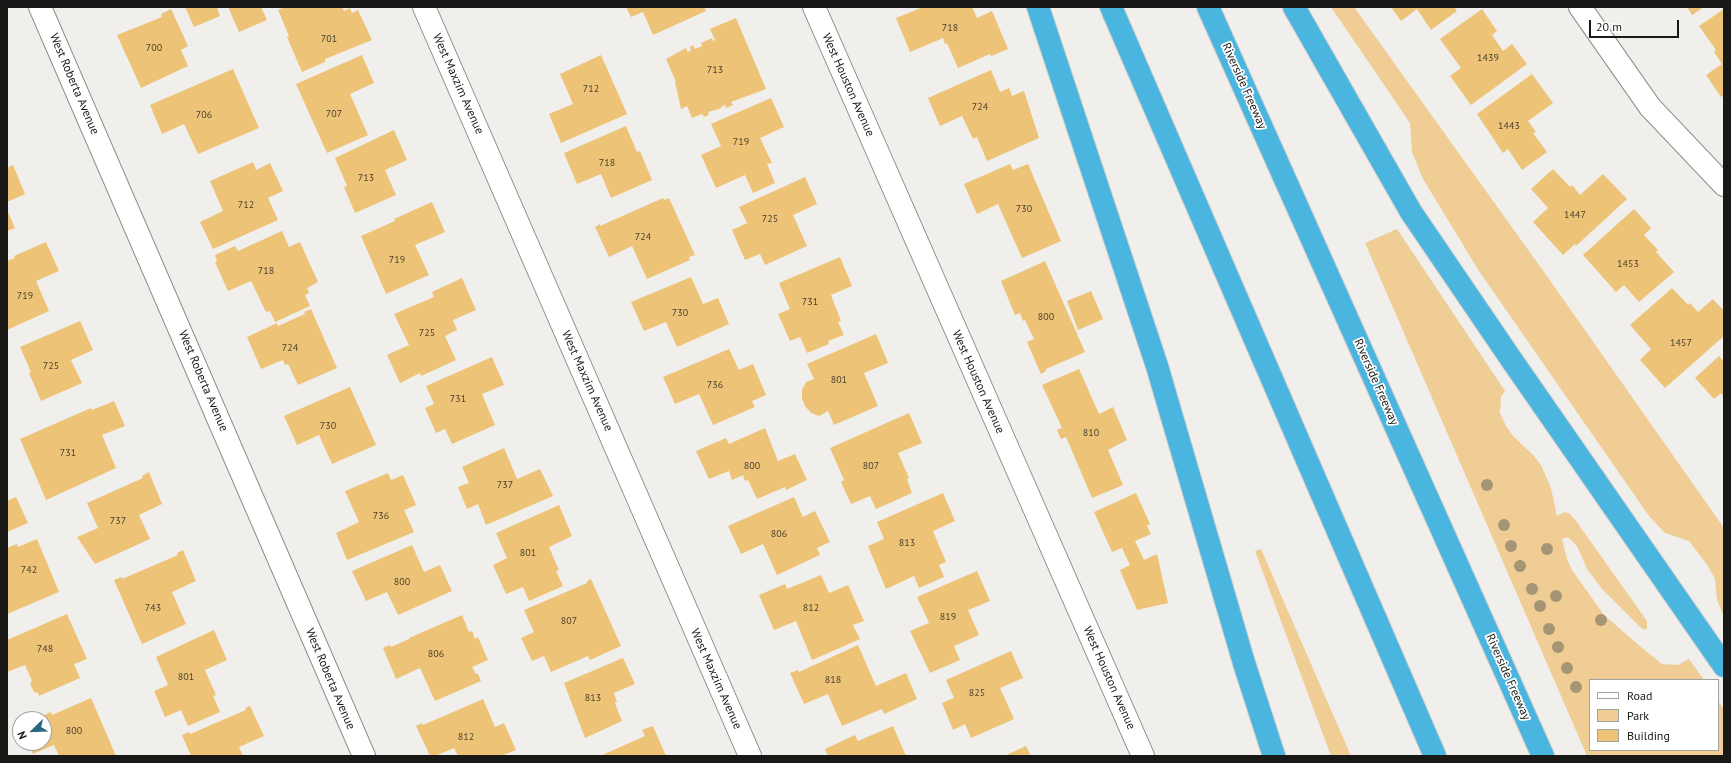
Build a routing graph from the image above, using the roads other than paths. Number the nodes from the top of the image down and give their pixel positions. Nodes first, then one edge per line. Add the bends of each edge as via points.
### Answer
1 (40, 7) edge
2 (424, 7) edge
3 (814, 7) edge
4 (1038, 7) edge
5 (1111, 7) edge
6 (1208, 7) edge
7 (1294, 7) edge
8 (1580, 7) edge
9 (1724, 185) edge
10 (1724, 666) edge
11 (364, 756) edge
12 (750, 756) edge
13 (1143, 756) edge
14 (1274, 756) edge
15 (1435, 756) edge
16 (1543, 756) edge

1 - 11 street, West Roberta Avenue
2 - 12 street, West Maxzim Avenue
3 - 13 street, West Houston Avenue
4 - 14 highway via 1157,366 1244,663
5 - 15 highway
6 - 16 highway, Riverside Freeway
7 - 10 highway via 1411,212
8 - 9 street via 1650,107

